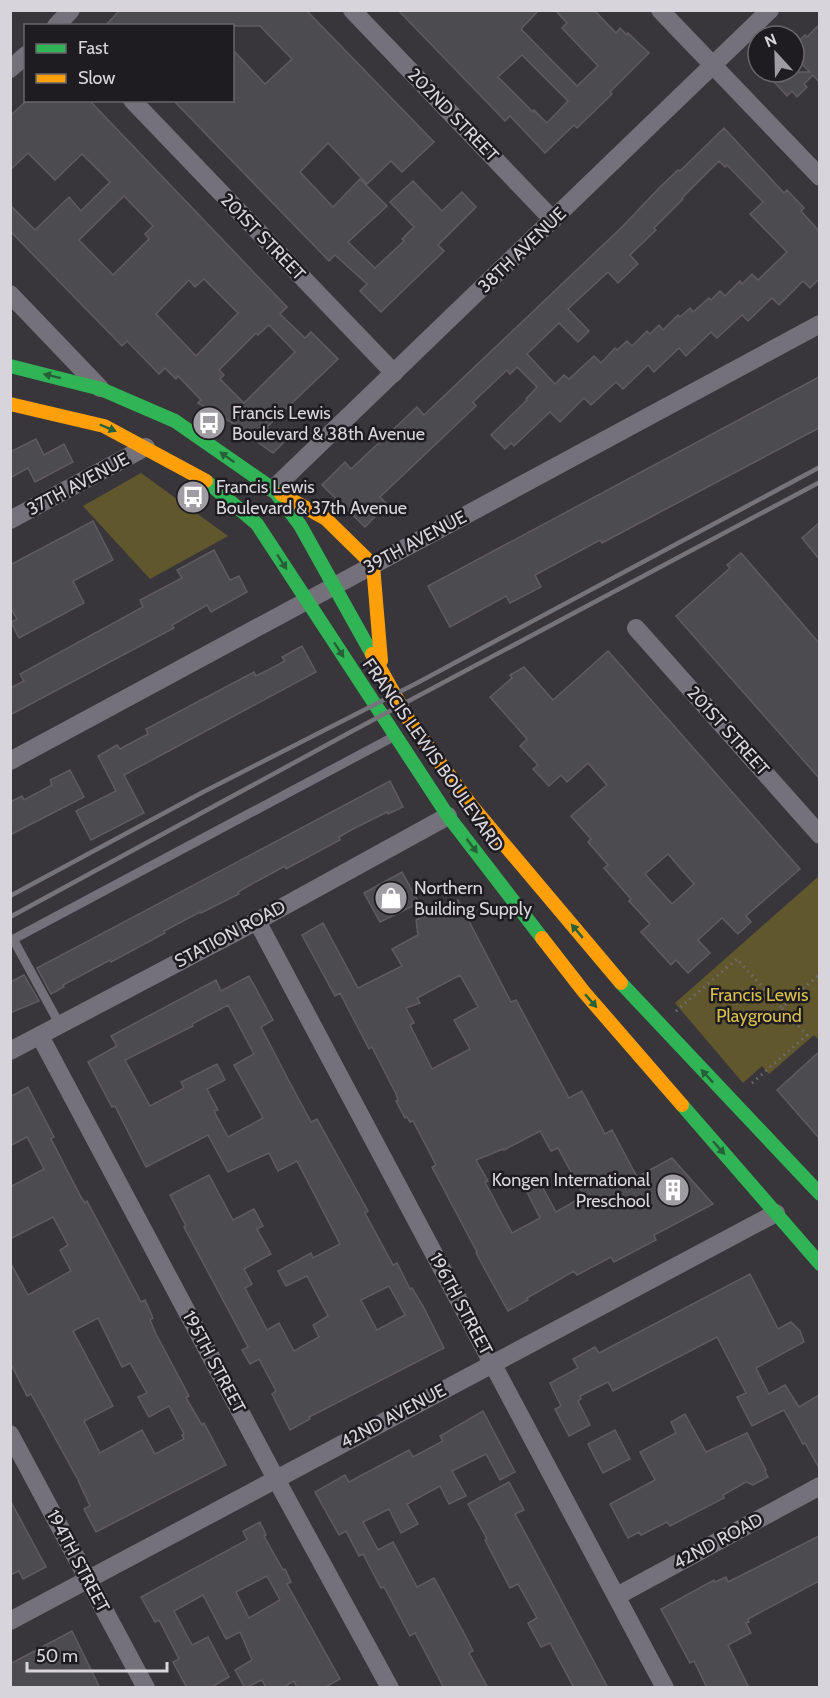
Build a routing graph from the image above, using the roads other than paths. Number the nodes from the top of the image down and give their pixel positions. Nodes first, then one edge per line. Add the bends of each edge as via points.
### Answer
1 (72, 10) edge
2 (352, 10) edge
3 (660, 10) edge
4 (770, 10) edge
5 (55, 21) edge
6 (24, 57) edge
7 (713, 65) junction
8 (10, 69) edge
9 (134, 102) edge
10 (819, 177) edge
11 (553, 220) junction
12 (10, 294) edge
13 (819, 324) edge
14 (10, 366) edge
15 (394, 373) junction
16 (101, 389) junction
17 (10, 404) edge
18 (146, 447) junction
19 (273, 489) junction
20 (10, 520) edge
21 (373, 565) junction
22 (334, 586) junction
23 (307, 601) junction
24 (636, 628) dead end
25 (381, 669) junction
26 (395, 735) junction
27 (10, 761) edge
28 (448, 816) junction
29 (819, 835) edge
30 (256, 921) junction
31 (12, 940) edge
32 (60, 1024) junction
33 (40, 1036) junction
34 (10, 1051) edge
35 (819, 1194) edge
36 (776, 1213) junction
37 (819, 1263) edge
38 (493, 1363) junction
39 (10, 1434) edge
40 (276, 1479) junction
41 (819, 1486) edge
42 (88, 1580) junction
43 (617, 1596) junction
44 (10, 1621) edge
45 (146, 1688) edge
46 (390, 1688) edge
47 (665, 1688) edge

1 - 5 street
2 - 11 street, 202ND STREET
3 - 7 street
4 - 7 street, 38TH AVENUE
6 - 8 street
7 - 10 street
7 - 11 street, 38TH AVENUE
9 - 15 street, 201ST STREET
11 - 15 street, 38TH AVENUE
12 - 16 street
13 - 21 street, 39TH AVENUE
16 -> 14 main road, FRANCIS LEWIS BOULEVARD
15 - 19 street, 38TH AVENUE
19 -> 16 main road, FRANCIS LEWIS BOULEVARD via 175,421
17 -> 18 main road, FRANCIS LEWIS BOULEVARD via 104,426
18 - 20 street, 37TH AVENUE
18 -> 23 main road, FRANCIS LEWIS BOULEVARD via 211,484 257,524
19 - 21 main road via 326,519
19 - 22 main road, FRANCIS LEWIS BOULEVARD via 300,525
21 - 22 street, 39TH AVENUE
21 - 25 main road
22 - 23 street, 39TH AVENUE
22 - 25 main road, FRANCIS LEWIS BOULEVARD
23 -> 26 main road, FRANCIS LEWIS BOULEVARD
23 - 27 street, 39TH AVENUE
24 - 29 street, 201ST STREET
35 -> 25 main road, FRANCIS LEWIS BOULEVARD via 628,992 471,805 410,722
26 - 28 main road, FRANCIS LEWIS BOULEVARD
26 - 31 lane
28 - 30 street, STATION ROAD
28 -> 36 main road, FRANCIS LEWIS BOULEVARD via 584,992
30 - 32 street, STATION ROAD
30 - 38 street, 196TH STREET
31 - 32 lane
32 - 33 street, STATION ROAD
33 - 34 street, STATION ROAD
33 - 40 street, 195TH STREET
36 - 37 main road, FRANCIS LEWIS BOULEVARD
36 - 38 street, 42ND AVENUE
38 - 40 street, 42ND AVENUE
38 - 43 street, 196TH STREET
39 - 42 street, 194TH STREET
40 - 42 street, 42ND AVENUE
40 - 46 street, 195TH STREET
41 - 43 street, 42ND ROAD
42 - 44 street, 42ND AVENUE
42 - 45 street, 194TH STREET
43 - 47 street, 196TH STREET

